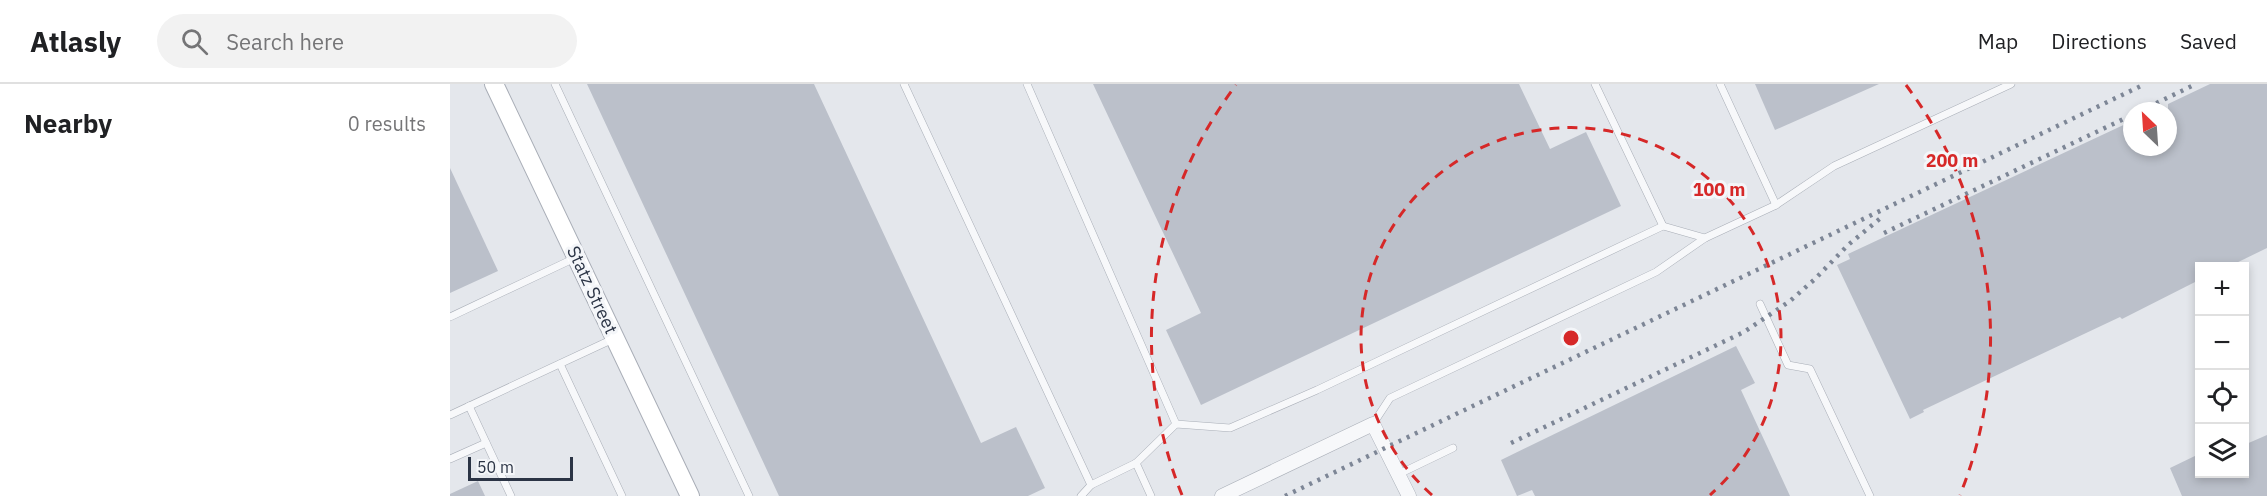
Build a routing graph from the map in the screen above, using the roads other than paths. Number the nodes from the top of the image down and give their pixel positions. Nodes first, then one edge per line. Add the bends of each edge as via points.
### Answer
1 (494, 84) edge
2 (555, 84) edge
3 (904, 84) edge
4 (1028, 84) edge
5 (1595, 84) edge
6 (1720, 84) edge
7 (2011, 84) edge
8 (1776, 205) junction
9 (1663, 226) junction
10 (1705, 238) junction
11 (577, 258) junction
12 (1760, 303) dead end
13 (450, 317) edge
14 (615, 338) junction
15 (560, 363) junction
16 (469, 406) junction
17 (450, 415) edge
18 (1176, 424) junction
19 (1373, 424) junction
20 (486, 443) junction
21 (1453, 448) dead end
22 (450, 459) edge
23 (1136, 463) junction
24 (1399, 474) junction
25 (1091, 485) junction
26 (511, 496) edge
27 (622, 496) edge
28 (690, 496) edge
29 (749, 496) edge
30 (1082, 496) edge
31 (1151, 496) edge
32 (1222, 496) edge
33 (1409, 496) edge
34 (1870, 496) edge

1 - 11 street, Statz Street
2 - 29 lane
3 - 25 lane
4 - 18 lane
5 - 9 lane
6 - 8 lane
7 - 8 lane via 1834,166
8 - 10 lane
9 - 10 lane
9 - 18 lane via 1230,428
10 - 19 lane via 1656,272 1390,398
11 - 13 lane
11 - 14 street, Statz Street
12 - 34 lane via 1788,365 1810,369
14 - 15 lane
14 - 28 street, Statz Street
15 - 16 lane
15 - 27 lane
16 - 17 lane
16 - 20 lane
18 - 23 lane
19 - 24 street
19 - 32 street
20 - 22 lane
20 - 26 lane
21 - 24 lane
23 - 25 lane
23 - 31 lane
24 - 33 street
25 - 30 lane

